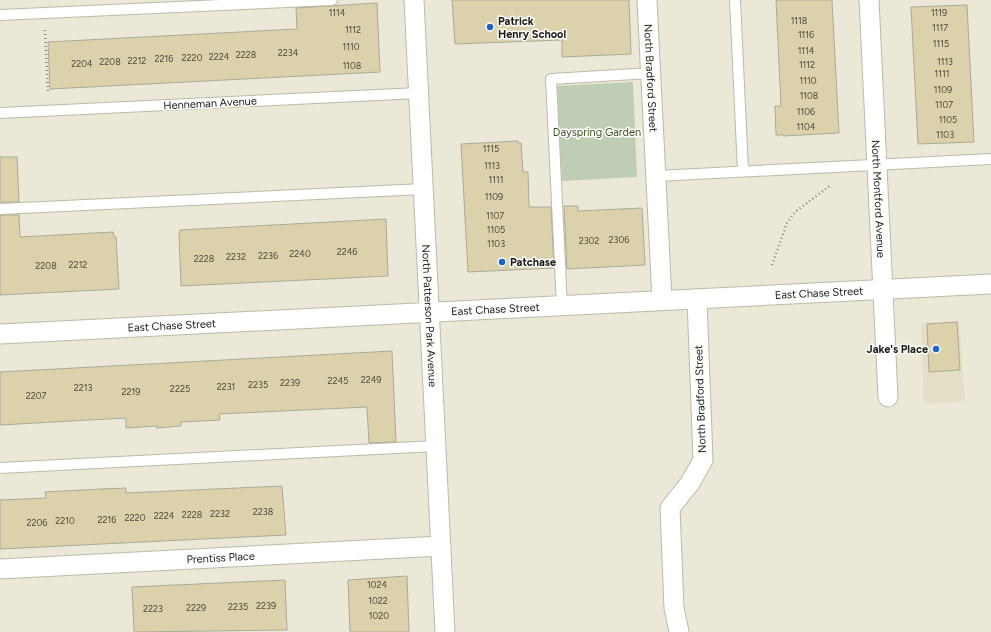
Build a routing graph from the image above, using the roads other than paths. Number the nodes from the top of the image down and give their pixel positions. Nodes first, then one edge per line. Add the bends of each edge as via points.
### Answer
1 (332, 0) edge
2 (414, 0) edge
3 (647, 0) edge
4 (735, 0) edge
5 (869, 0) edge
6 (0, 15) edge
7 (651, 73) junction
8 (419, 93) junction
9 (0, 113) edge
10 (991, 159) edge
11 (877, 166) junction
12 (743, 171) junction
13 (656, 176) junction
14 (424, 189) junction
15 (0, 209) edge
16 (991, 284) edge
17 (883, 291) junction
18 (697, 299) junction
19 (662, 300) junction
20 (562, 306) junction
21 (430, 313) junction
22 (0, 334) edge
23 (888, 397) dead end
24 (436, 446) junction
25 (0, 468) edge
26 (441, 546) junction
27 (0, 569) edge
28 (445, 632) edge
29 (679, 632) edge

1 - 6 lane
2 - 8 street, North Patterson Park Avenue
3 - 7 street, North Bradford Street
4 - 12 lane
5 - 11 street, North Montford Avenue
7 - 13 street, North Bradford Street
7 - 20 lane via 551,79
8 - 9 lane, Henneman Avenue
8 - 14 street, North Patterson Park Avenue
10 - 11 lane
11 - 12 lane
11 - 17 street, North Montford Avenue
12 - 13 lane
13 - 19 street, North Bradford Street
14 - 15 lane
14 - 21 street, North Patterson Park Avenue
16 - 17 street, East Chase Street
17 - 18 street, East Chase Street
17 - 23 street, North Montford Avenue
18 - 19 street, East Chase Street
18 - 29 street, North Bradford Street via 703,460 690,483 670,508 674,608
19 - 20 street, East Chase Street
20 - 21 street, East Chase Street
21 - 22 street, East Chase Street
21 - 24 street, North Patterson Park Avenue
24 - 25 lane
24 - 26 street, North Patterson Park Avenue
26 - 27 street, Prentiss Place
26 - 28 street, North Patterson Park Avenue

